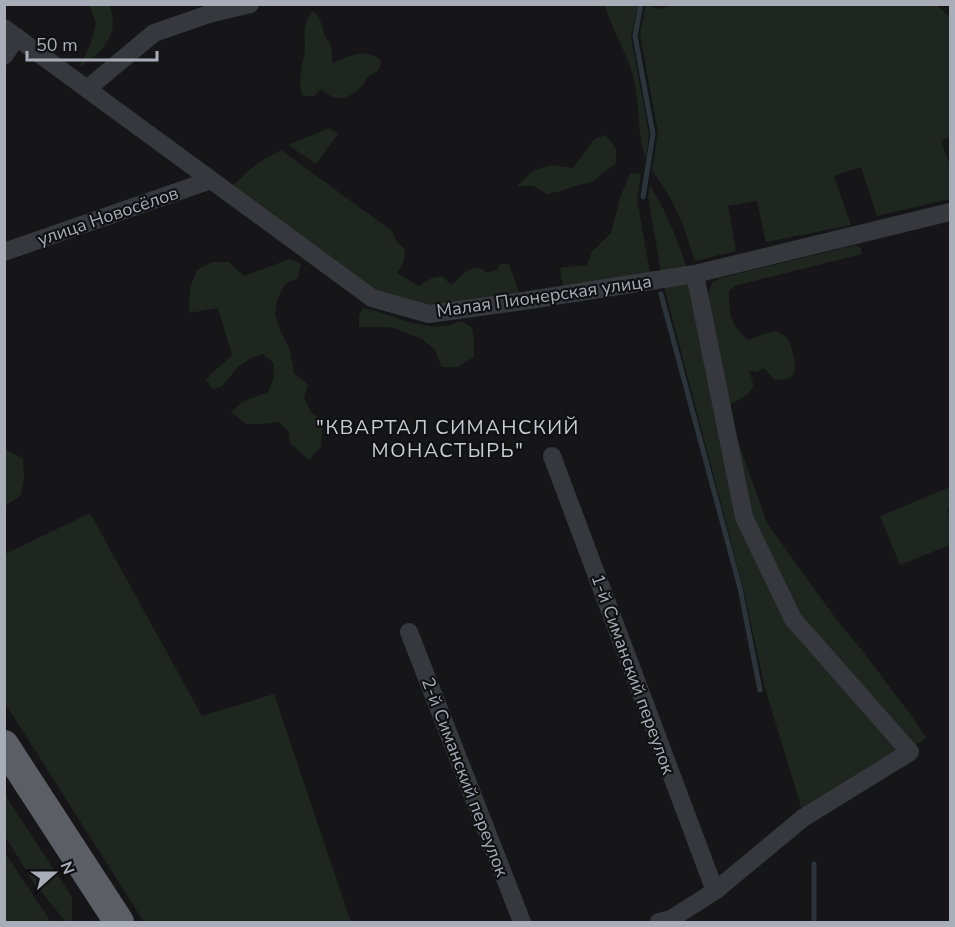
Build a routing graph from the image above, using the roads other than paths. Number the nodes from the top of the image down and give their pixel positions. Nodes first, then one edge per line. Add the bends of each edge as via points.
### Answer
1 (250, 4) edge
2 (208, 9) edge
3 (11, 33) edge
4 (4, 56) edge
5 (87, 89) junction
6 (211, 180) junction
7 (951, 212) edge
8 (4, 252) edge
9 (695, 274) junction
10 (552, 456) dead end
11 (409, 632) dead end
12 (4, 745) edge
13 (715, 891) junction
14 (119, 922) edge
15 (522, 922) edge
16 (659, 922) edge

1 - 2 street
2 - 5 street via 154,33
3 - 4 street
3 - 5 street, Малая Пионерская улица
5 - 6 street, Малая Пионерская улица
6 - 8 street, улица Новосёлов
6 - 9 street, Малая Пионерская улица via 372,298 429,314
7 - 9 street, Малая Пионерская улица
9 - 13 street via 744,517 793,619 910,752 803,818
10 - 13 street, 1-й Симанский переулок
11 - 15 street, 2-й Симанский переулок
12 - 14 highway
13 - 16 street via 671,919

